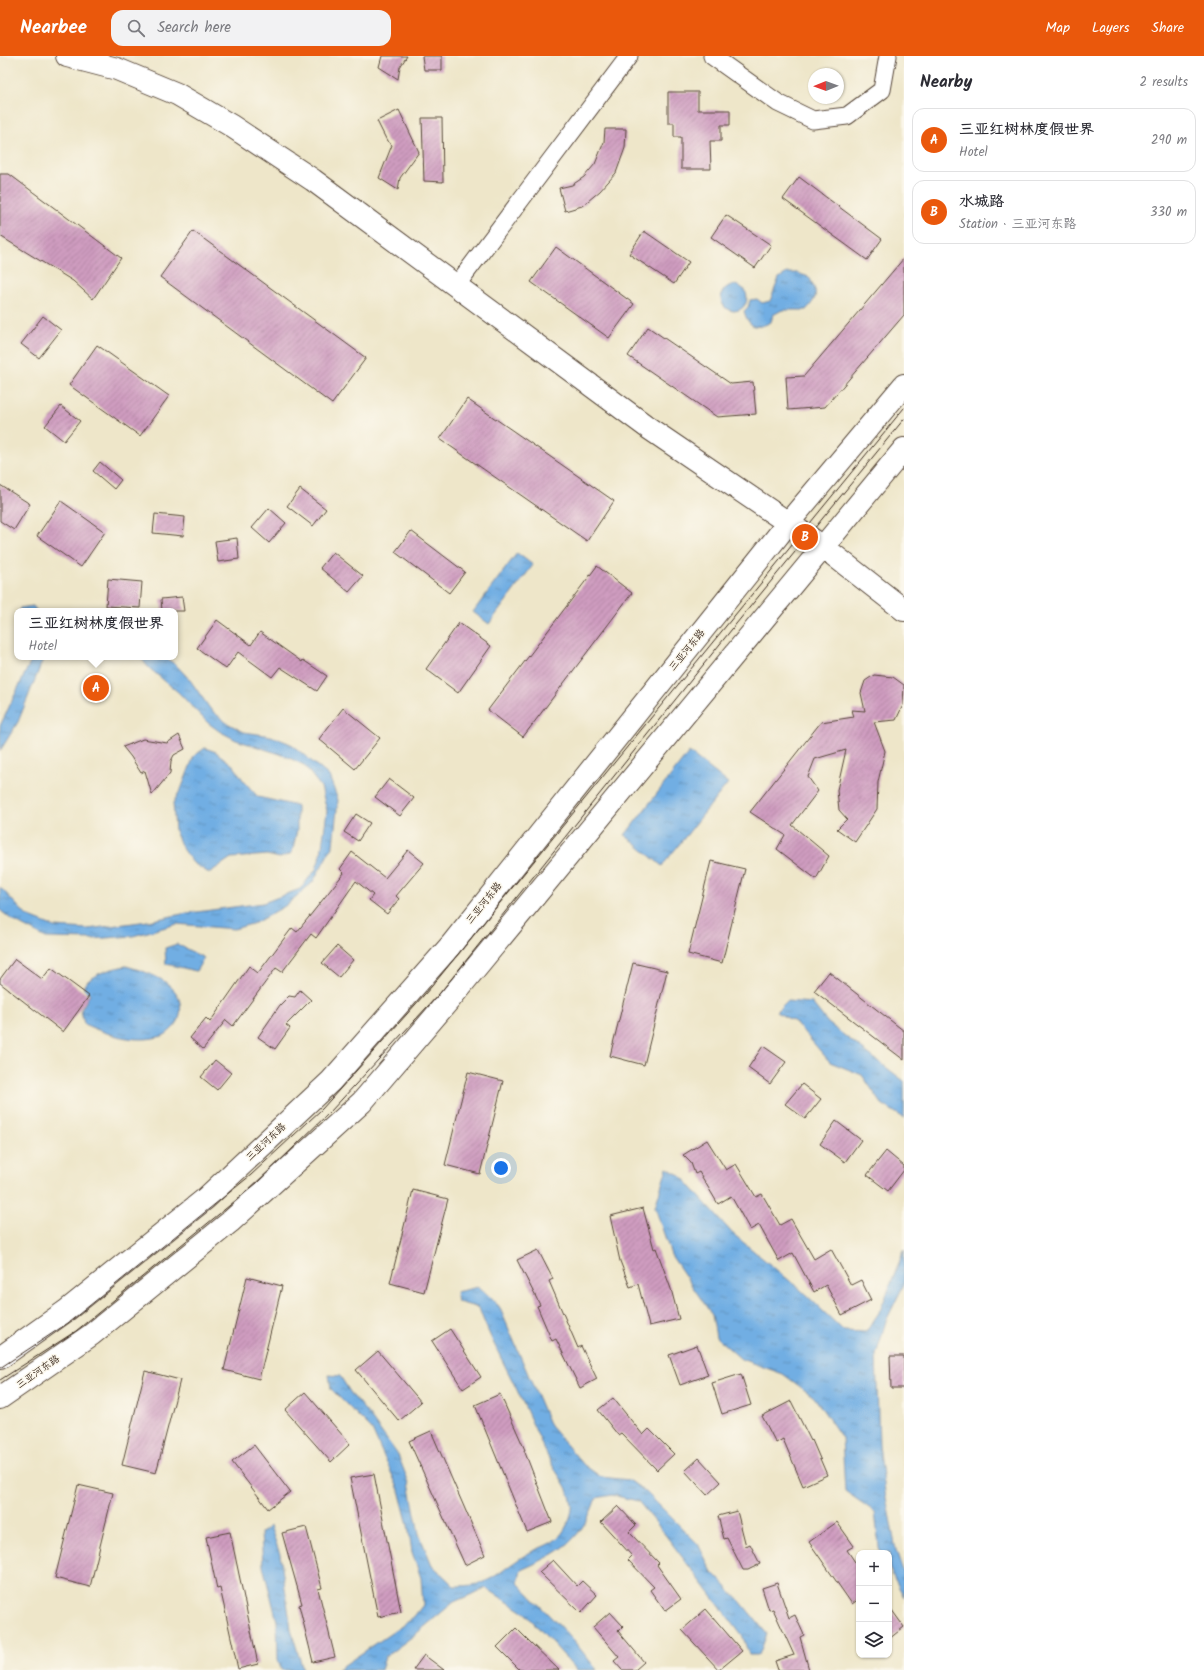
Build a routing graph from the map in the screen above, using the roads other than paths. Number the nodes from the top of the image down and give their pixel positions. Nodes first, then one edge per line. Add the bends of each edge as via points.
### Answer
1 (67, 56) edge
2 (629, 56) edge
3 (712, 56) edge
4 (888, 56) edge
5 (456, 286) junction
6 (904, 385) edge
7 (904, 449) edge
8 (789, 522) junction
9 (822, 546) junction
10 (904, 610) edge
11 (0, 1358) edge
12 (0, 1398) edge

1 - 5 main road via 116,69 170,91 230,124 313,180
2 - 5 street
3 - 4 street via 778,103 813,120 847,116 882,90
5 - 8 main road via 656,433
6 - 8 main road, 三亚河东路
7 - 9 main road, 三亚河东路
8 - 9 main road
8 - 11 main road, 三亚河东路 via 451,945 331,1081 205,1198 66,1311
9 - 10 main road
9 - 12 main road, 三亚河东路 via 450,999 362,1102 218,1232 91,1335

